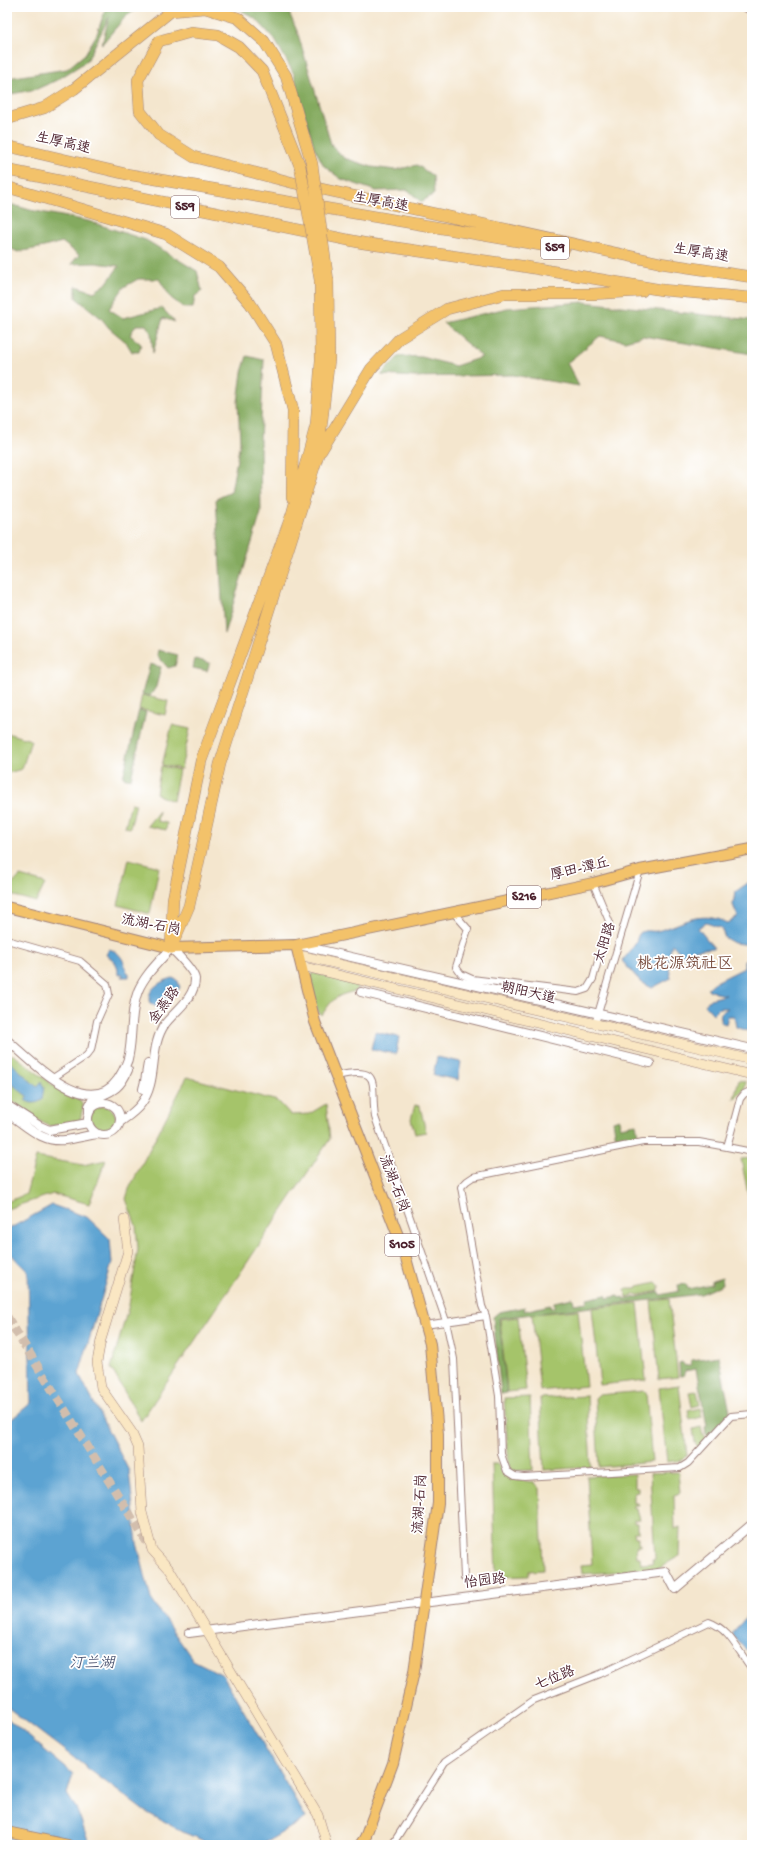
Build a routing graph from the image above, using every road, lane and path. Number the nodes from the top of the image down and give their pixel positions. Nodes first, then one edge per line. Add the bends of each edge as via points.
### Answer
1 (744, 7) edge
2 (752, 12) edge
3 (7, 119) edge
4 (7, 146) edge
5 (7, 170) edge
6 (7, 187) edge
7 (666, 264) junction
8 (752, 277) edge
9 (324, 280) junction
10 (662, 290) junction
11 (752, 298) edge
12 (318, 455) junction
13 (292, 514) junction
14 (752, 849) edge
15 (640, 870) junction
16 (593, 883) junction
17 (7, 907) edge
18 (452, 912) junction
19 (7, 940) edge
20 (171, 948) junction
21 (297, 950) junction
22 (302, 966) junction
23 (515, 984) junction
24 (361, 992) dead end
25 (518, 995) junction
26 (521, 1006) junction
27 (598, 1012) junction
28 (595, 1024) junction
29 (9, 1044) edge
30 (752, 1049) edge
31 (7, 1053) edge
32 (752, 1060) edge
33 (650, 1063) dead end
34 (752, 1075) edge
35 (336, 1076) junction
36 (53, 1078) junction
37 (71, 1090) junction
38 (752, 1090) edge
39 (7, 1105) edge
40 (89, 1109) junction
41 (7, 1114) edge
42 (120, 1119) junction
43 (88, 1123) junction
44 (99, 1134) junction
45 (727, 1147) junction
46 (752, 1152) edge
47 (124, 1219) dead end
48 (486, 1316) junction
49 (446, 1321) junction
50 (425, 1325) junction
51 (752, 1414) edge
52 (752, 1524) edge
53 (464, 1577) dead end
54 (424, 1603) junction
55 (207, 1631) junction
56 (189, 1633) dead end
57 (752, 1669) edge
58 (7, 1832) edge
59 (394, 1842) dead end
60 (363, 1843) edge
61 (68, 1845) edge
62 (327, 1845) edge

1 - 2 street
3 - 9 highway, bridge via 44,108 74,89 171,11 205,8 238,18 264,41 286,76 312,164
4 - 7 highway, 生厚高速 / S59 via 126,174 530,244
5 - 10 highway, S59 via 363,243
6 - 13 highway via 166,234 219,267 250,304 276,344 294,410
7 - 8 highway, 生厚高速 / S59
7 - 9 highway, bridge via 294,183 194,157 159,135 140,111 138,80 159,42 191,32 218,35 239,47 262,71 300,166
9 - 12 highway via 329,359
9 - 13 highway via 316,425
10 - 11 highway, S59
10 - 12 highway via 592,294 504,294 448,309 400,338 371,369
12 - 20 highway via 220,764 190,906
13 - 20 highway via 201,761 173,898
14 - 15 main road, 厚田-潭丘 / S216
15 - 16 main road, 厚田-潭丘 / S216
15 - 27 street, 太阳路
16 - 18 main road, 厚田-潭丘 / S216
16 - 23 street via 609,920 593,979 587,989 578,992
17 - 20 main road, 流湖-石岗
18 - 21 main road, 厚田-潭丘 / S216
18 - 23 street via 468,929 456,967 461,974 472,979
19 - 36 street via 80,961 109,988 108,999 97,1021 91,1050
20 - 21 main road, 流湖-石岗
20 - 37 street, 金燕路 via 146,977 139,990 134,1004 129,1054 114,1084 107,1090 90,1094
20 - 40 street, 金燕路 via 144,988 137,1008 131,1061 123,1083 92,1100
20 - 42 street, 金燕路 via 188,975 189,988 153,1038 145,1081 136,1103
21 - 22 main road, 流湖-石岗 / S105
21 - 25 street
21 - 26 main road, 朝阳大道
22 - 34 main road, 朝阳大道
22 - 35 main road, 流湖-石岗 / S105 via 315,1022
23 - 25 street
24 - 33 street
25 - 26 street
25 - 27 street
26 - 28 main road, 朝阳大道
27 - 28 street, 太阳路
27 - 30 street
28 - 32 main road, 朝阳大道
29 - 31 street
29 - 36 street, 金燕路
35 - 49 street via 363,1072 372,1081 375,1117
35 - 50 main road, 流湖-石岗 / S105 via 404,1251
36 - 37 street, 金燕路
37 - 40 street, 金燕路 via 86,1099
38 - 45 street via 740,1099
39 - 43 street via 49,1130
40 - 42 street via 106,1103 115,1108
40 - 43 street
41 - 44 street, 金燕路 via 47,1140 66,1140
42 - 44 street, 金燕路 via 114,1131
43 - 44 street via 90,1128
45 - 46 street
45 - 48 street via 698,1142 644,1142 473,1177 467,1181 461,1187 462,1198
47 - 55 main road via 128,1251 101,1340 97,1362 101,1388 131,1432 138,1447 142,1512 152,1550 170,1570
48 - 49 street
48 - 51 street via 499,1396 502,1459 507,1471 515,1476 680,1468 688,1463 732,1416
49 - 50 street
49 - 53 street via 454,1359
50 - 54 main road, 流湖-石岗 / S105 via 430,1344 438,1434 438,1503
52 - 54 street, 怡园路 via 675,1589 666,1572
54 - 55 street, 怡园路
54 - 60 main road, 流湖-石岗 / S105 via 414,1672 393,1763
55 - 56 street, 怡园路
55 - 62 main road via 318,1815
57 - 59 street, 七位路 via 733,1641 717,1625 709,1622 600,1674 534,1700 445,1762
58 - 61 main road

